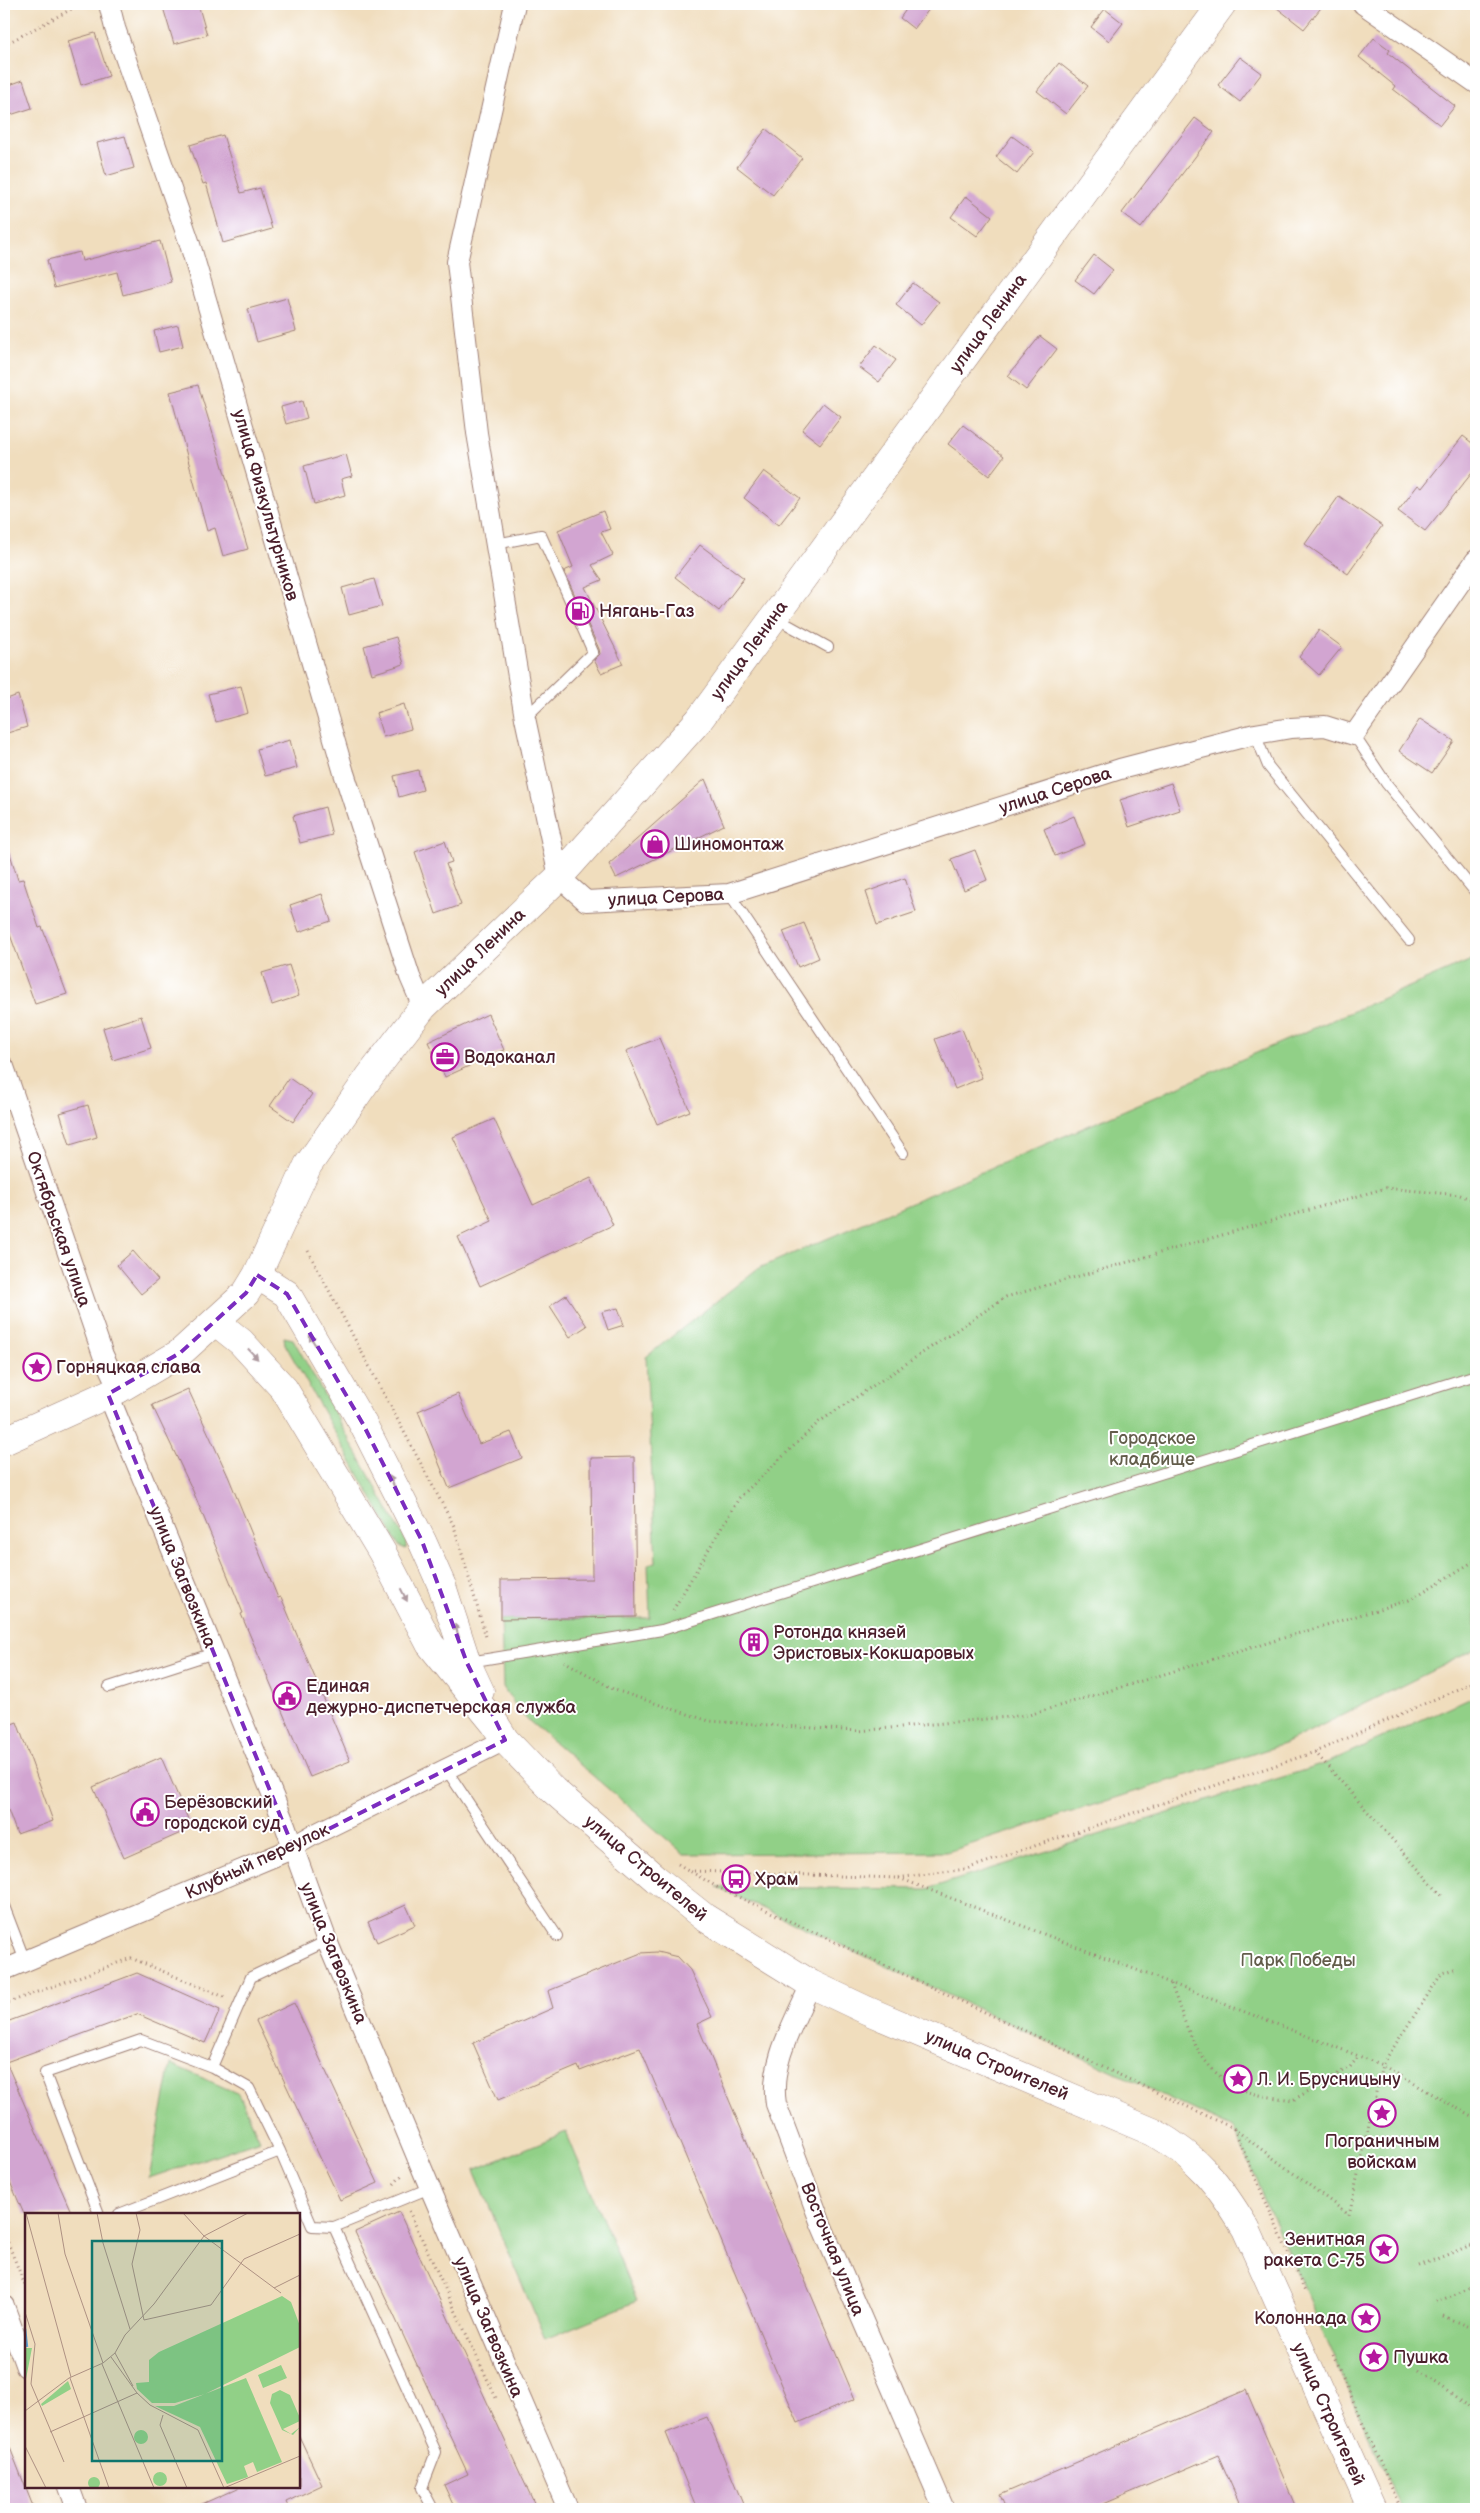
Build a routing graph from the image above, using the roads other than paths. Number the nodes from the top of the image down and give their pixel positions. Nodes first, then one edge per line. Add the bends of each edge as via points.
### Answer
1 (109, 4) edge
2 (515, 4) edge
3 (1222, 4) edge
4 (1363, 4) edge
5 (1476, 83) edge
6 (496, 544) junction
7 (1476, 560) edge
8 (773, 617) junction
9 (828, 647) dead end
10 (524, 718) junction
11 (1255, 734) junction
12 (1354, 735) junction
13 (559, 877) junction
14 (1476, 893) edge
15 (729, 894) junction
16 (1409, 940) dead end
17 (424, 1007) junction
18 (4, 1067) edge
19 (903, 1153) dead end
20 (257, 1275) junction
21 (216, 1322) junction
22 (1476, 1375) edge
23 (113, 1391) junction
24 (4, 1441) edge
25 (422, 1541) junction
26 (382, 1552) junction
27 (214, 1653) junction
28 (480, 1660) junction
29 (109, 1687) dead end
30 (500, 1732) junction
31 (446, 1769) junction
32 (293, 1847) junction
33 (4, 1906) edge
34 (557, 1936) dead end
35 (327, 1941) junction
36 (25, 1961) junction
37 (4, 1970) edge
38 (811, 1984) junction
39 (212, 2067) junction
40 (280, 2151) junction
41 (430, 2188) junction
42 (99, 2213) edge
43 (122, 2213) edge
44 (334, 2227) junction
45 (4, 2306) edge
46 (10, 2341) edge
47 (25, 2365) edge
48 (69, 2488) edge
49 (78, 2509) edge
50 (433, 2509) edge
51 (568, 2509) edge
52 (944, 2509) edge
53 (1372, 2509) edge

1 - 17 street, улица Физкультурников via 188,241 344,773 410,977
2 - 6 street via 457,262 477,433
3 - 8 main road, улица Ленина
4 - 5 street
6 - 10 street
6 - 10 lane via 541,535 593,652
7 - 12 street
8 - 9 lane
8 - 13 main road, улица Ленина via 699,720
10 - 13 street
11 - 12 street, улица Серова via 1324,726
11 - 15 street, улица Серова via 1120,769
11 - 16 lane via 1268,766
12 - 14 lane via 1386,783
13 - 15 street, улица Серова via 586,901
13 - 17 main road, улица Ленина
15 - 19 lane
17 - 20 main road, улица Ленина via 370,1076 308,1165
18 - 23 street, Октябрьская улица
20 - 21 main road, улица Ленина via 246,1292
25 -> 20 main road via 363,1424 286,1294
21 - 23 main road via 180,1353
21 -> 26 main road via 241,1342 284,1389
22 - 28 lane via 662,1630
23 - 24 main road
23 - 27 street, улица Загвозкина
25 - 26 main road via 416,1559 403,1563
28 -> 25 main road
26 -> 30 main road via 430,1644
27 - 29 lane
27 - 32 street, улица Загвозкина
28 - 30 main road
30 - 31 street, Клубный переулок
30 - 38 main road, улица Строителей via 553,1790 690,1906
31 - 32 street, Клубный переулок
31 - 34 lane
32 - 35 street, улица Загвозкина
32 - 36 street, Клубный переулок
33 - 36 lane
35 - 39 lane via 251,1977
35 - 41 street, улица Загвозкина
36 - 37 street, Клубный переулок
38 - 52 street, Восточная улица via 776,2067 773,2088 776,2104 821,2224
38 - 53 main road, улица Строителей via 1153,2132 1201,2165 1246,2228
39 - 40 lane via 249,2088
39 - 42 lane via 141,2040 46,2074
40 - 43 lane
40 - 44 lane via 312,2226
41 - 44 lane
41 - 51 street, улица Загвозкина
44 - 50 lane via 436,2452 422,2488
45 - 46 street
46 - 47 street
48 - 49 street

